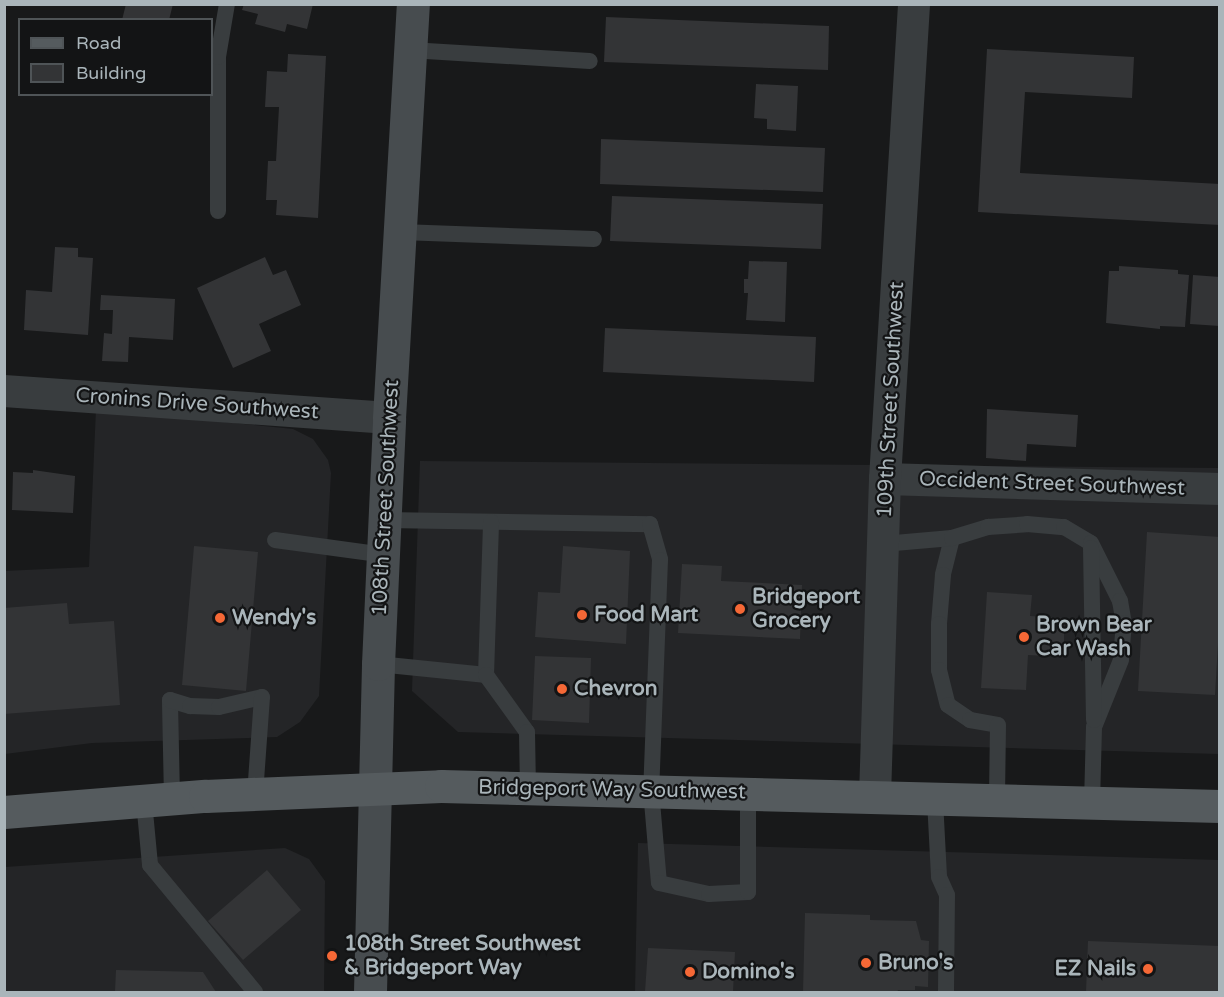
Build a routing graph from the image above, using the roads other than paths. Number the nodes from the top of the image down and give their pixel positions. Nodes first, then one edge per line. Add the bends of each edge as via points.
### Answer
1 (226, 4) edge
2 (413, 4) edge
3 (914, 4) edge
4 (410, 50) junction
5 (590, 61) dead end
6 (218, 211) dead end
7 (401, 232) junction
8 (594, 238) dead end
9 (4, 391) edge
10 (388, 418) junction
11 (885, 479) junction
12 (1220, 489) edge
13 (385, 520) junction
14 (491, 522) junction
15 (952, 538) junction
16 (275, 540) dead end
17 (1091, 543) junction
18 (883, 544) junction
19 (384, 555) junction
20 (378, 664) junction
21 (486, 675) junction
22 (1094, 727) junction
23 (528, 788) junction
24 (375, 789) junction
25 (651, 790) junction
26 (748, 794) junction
27 (255, 795) junction
28 (875, 797) junction
29 (158, 799) junction
30 (935, 800) junction
31 (997, 801) junction
32 (1092, 803) junction
33 (1220, 806) edge
34 (4, 812) edge
35 (255, 993) edge
36 (370, 993) edge
37 (946, 993) edge

1 - 6 lane via 218,57
2 - 4 street, 108th Street Southwest
3 - 11 street, 109th Street Southwest
4 - 5 lane
4 - 7 street, 108th Street Southwest
7 - 8 lane
7 - 10 street, 108th Street Southwest
9 - 10 street, Cronins Drive Southwest
10 - 13 street, 108th Street Southwest
11 - 12 street, Occident Street Southwest
11 - 18 street, 109th Street Southwest
13 - 14 lane
13 - 19 street, 108th Street Southwest
14 - 21 lane
14 - 25 lane via 650,524 660,560
15 - 17 lane via 988,527 1027,524 1064,527
15 - 18 lane
15 - 31 lane via 943,575 939,670 948,705 970,720 998,725
16 - 19 lane
17 - 22 lane
17 - 22 lane via 1120,601 1124,623 1121,660
18 - 28 street, 109th Street Southwest
19 - 20 street, 108th Street Southwest
20 - 21 lane
20 - 24 street, 108th Street Southwest
21 - 23 lane via 527,732
22 - 32 lane
23 - 24 main road, Bridgeport Way Southwest
23 - 25 main road, Bridgeport Way Southwest
24 - 27 main road, Bridgeport Way Southwest
24 - 36 street, 108th Street Southwest
25 - 26 main road, Bridgeport Way Southwest
25 - 26 lane via 659,883 709,894 748,892
26 - 28 main road, Bridgeport Way Southwest
27 - 29 main road, Bridgeport Way Southwest
27 - 29 lane via 262,697 219,707 190,706 170,700
28 - 30 main road, Bridgeport Way Southwest
29 - 34 main road, Bridgeport Way Southwest
29 - 35 lane via 150,865
30 - 31 main road, Bridgeport Way Southwest
30 - 37 lane via 939,877 947,895
31 - 32 main road, Bridgeport Way Southwest
32 - 33 main road, Bridgeport Way Southwest

